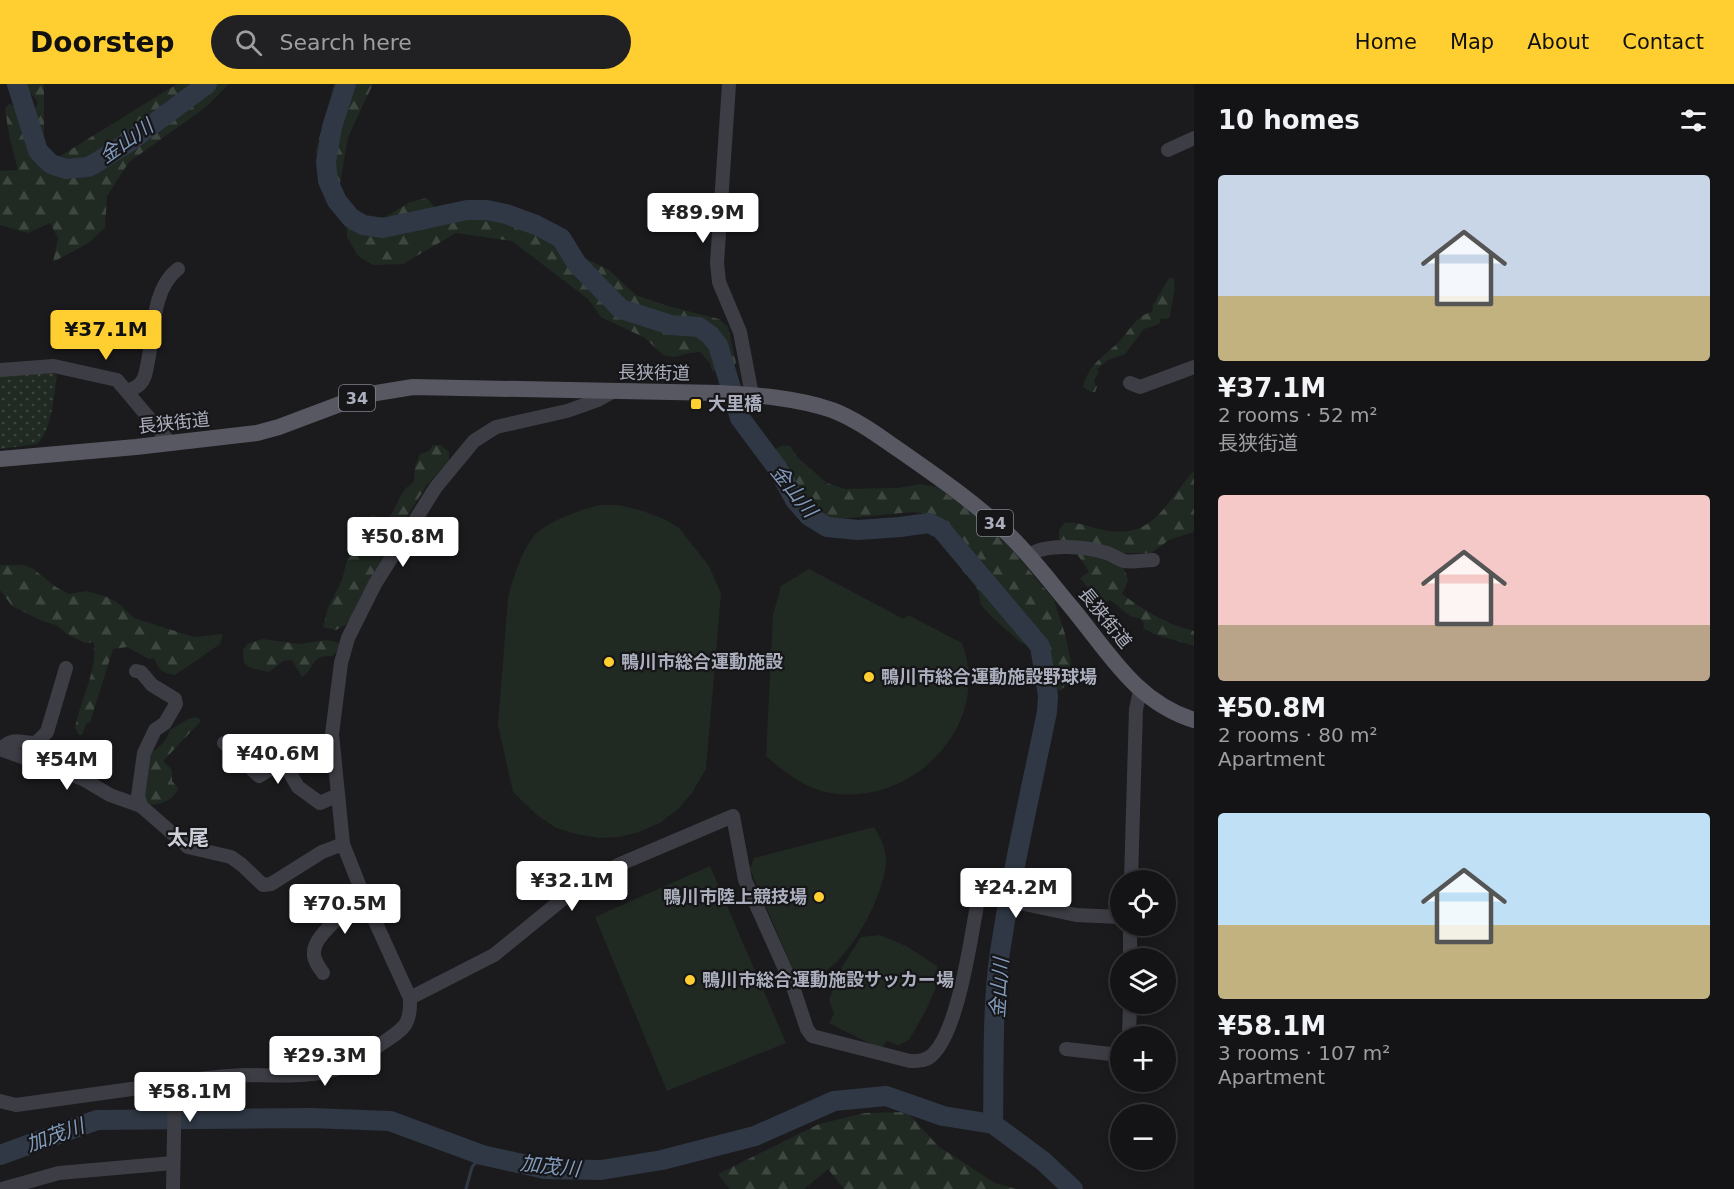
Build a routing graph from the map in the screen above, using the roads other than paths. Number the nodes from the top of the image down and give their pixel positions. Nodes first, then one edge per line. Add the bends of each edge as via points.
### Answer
1 (729, 84) edge
2 (1194, 138) edge
3 (1168, 150) dead end
4 (178, 269) dead end
5 (1194, 367) edge
6 (0, 370) edge
7 (1130, 383) dead end
8 (128, 391) junction
9 (614, 391) junction
10 (750, 395) junction
11 (170, 443) junction
12 (0, 459) edge
13 (1028, 556) junction
14 (1153, 560) dead end
15 (66, 668) dead end
16 (136, 671) dead end
17 (1140, 691) junction
18 (1194, 720) edge
19 (224, 743) dead end
20 (1, 749) edge
21 (338, 795) junction
22 (141, 806) junction
23 (343, 844) junction
24 (1131, 870) edge
25 (364, 897) junction
26 (1110, 917) edge
27 (323, 973) dead end
28 (410, 998) junction
29 (1066, 1049) dead end
30 (1110, 1054) edge
31 (175, 1083) junction
32 (0, 1101) edge
33 (173, 1162) junction
34 (2, 1189) edge
35 (172, 1189) edge

1 - 10 street via 717,263 719,282 740,332
2 - 3 street
4 - 8 street via 167,280 155,310 145,376
5 - 7 street via 1140,387
6 - 8 street via 54,366 117,380
8 - 11 street
9 - 10 main road, 長狭街道 / 34
9 - 11 main road, 長狭街道 / 34 via 430,386 395,389 355,398 268,430
9 - 21 street via 583,405 485,433 465,450 436,487 375,584 348,638 332,734
10 - 13 main road, 長狭街道 / 34 via 820,406 854,419 980,509
11 - 12 main road, 長狭街道 / 34
13 - 14 street via 1046,548 1085,548 1109,553 1126,562
13 - 17 main road, 長狭街道 / 34
15 - 20 street via 47,732 36,743 8,742
16 - 22 street via 175,699 176,704 165,723 155,730 144,753 138,796
17 - 18 main road, 長狭街道 / 34 via 1166,709
17 - 24 street via 1136,709
19 - 21 street via 259,776 282,764 298,787 320,803
20 - 22 street via 83,779 110,795
21 - 23 street
22 - 23 street via 188,847 231,857 263,885
23 - 25 street
25 - 27 street via 321,934 313,954
25 - 28 street
26 - 28 street via 1076,915 979,894 956,1004 946,1035 930,1057 910,1061 812,1036 745,880 733,816 618,865 564,898 494,955
28 - 31 street via 411,1016 404,1029 344,1066 301,1075 200,1077
29 - 30 street
31 - 32 street via 16,1105
31 - 33 street
33 - 34 street via 59,1173
33 - 35 street

